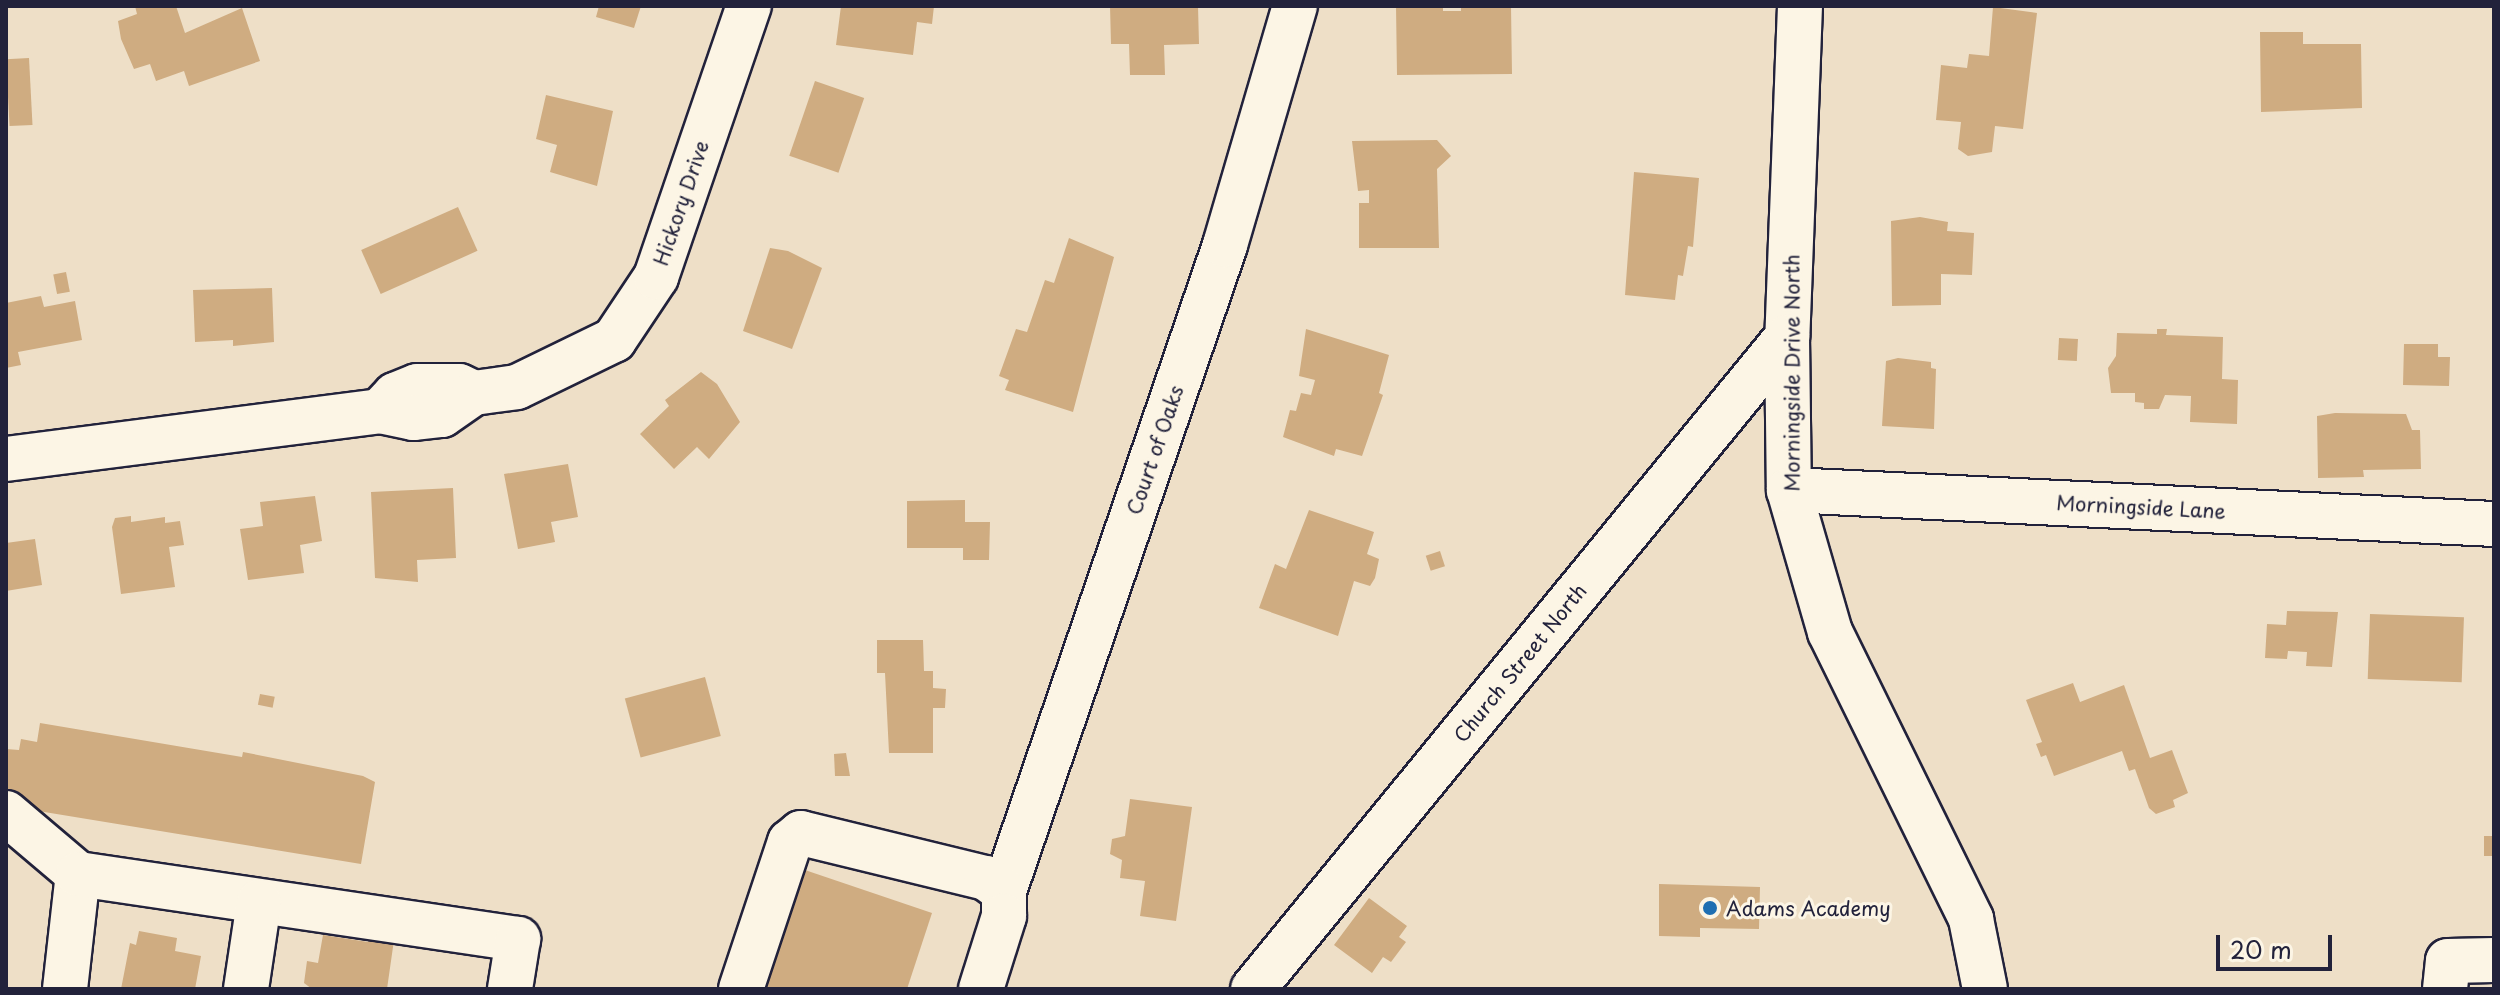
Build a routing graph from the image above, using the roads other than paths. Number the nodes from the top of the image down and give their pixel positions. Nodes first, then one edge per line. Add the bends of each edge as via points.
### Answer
1 (749, 6) edge
2 (1295, 6) edge
3 (1800, 6) edge
4 (1787, 337) junction
5 (6, 459) edge
6 (1789, 490) junction
7 (2494, 524) edge
8 (6, 813) edge
9 (78, 874) junction
10 (1004, 891) junction
11 (259, 902) junction
12 (2494, 960) edge
13 (65, 989) edge
14 (246, 989) edge
15 (510, 989) edge
16 (741, 989) edge
17 (981, 989) edge
18 (1253, 989) edge
19 (1985, 989) edge
20 (2445, 989) edge

1 - 5 street, Hickory Drive via 656,277 614,340 517,387 474,393 442,415 413,418 380,411
2 - 10 street, Court of Oaks via 1225,245
3 - 4 street, Morningside Drive North
4 - 6 street, Morningside Drive North
4 - 18 street, Church Street North
6 - 7 street, Morningside Lane
6 - 19 street, Morningside Drive North via 1830,632 1971,919
8 - 9 street
9 - 11 street
9 - 13 street
10 - 16 street via 986,878 801,833 790,842
10 - 17 street, Court of Oaks via 1004,916
11 - 14 street
11 - 15 street via 518,939
12 - 20 street via 2448,961

